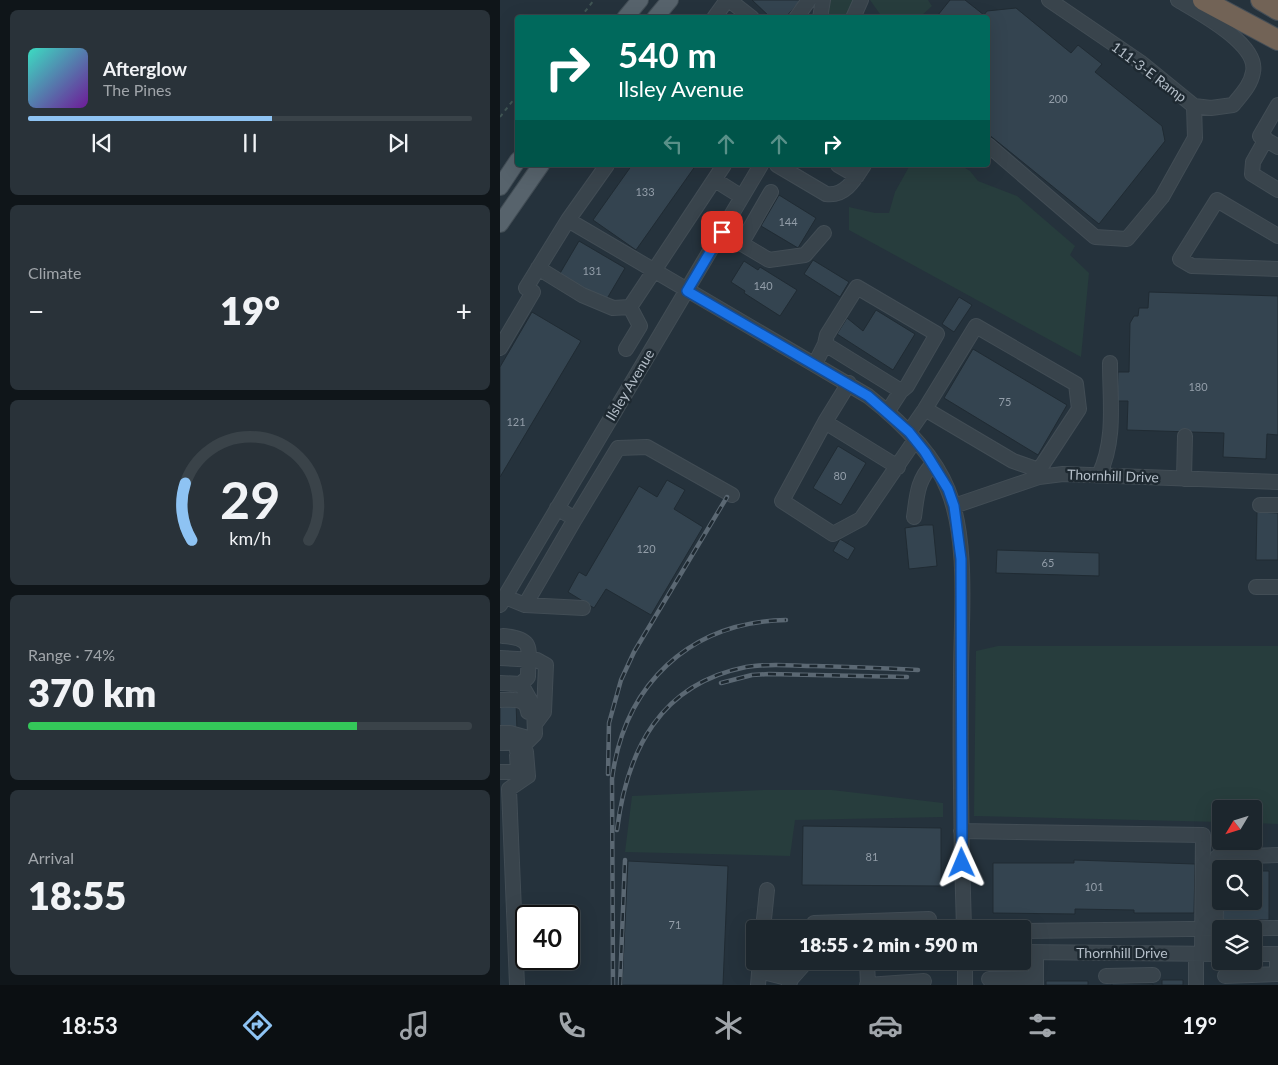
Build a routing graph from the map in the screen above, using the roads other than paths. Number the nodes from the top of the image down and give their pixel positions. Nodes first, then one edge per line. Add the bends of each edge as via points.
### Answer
1 (640, 0) edge
2 (670, 0) edge
3 (728, 0) edge
4 (809, 0) edge
5 (823, 0) edge
6 (1049, 0) edge
7 (1178, 0) edge
8 (1203, 0) edge
9 (1229, 0) edge
10 (1261, 0) edge
11 (1270, 0) edge
12 (1278, 6) edge
13 (1278, 10) edge
14 (628, 15) edge
15 (658, 15) edge
16 (716, 15) edge
17 (748, 15) edge
18 (798, 15) edge
19 (820, 15) edge
20 (1278, 29) edge
21 (1278, 40) edge
22 (1278, 105) edge
23 (1194, 106) junction
24 (1272, 143) edge
25 (990, 146) edge
26 (515, 164) edge
27 (541, 167) edge
28 (607, 167) edge
29 (723, 167) edge
30 (760, 167) edge
31 (779, 167) edge
32 (841, 167) edge
33 (856, 176) edge
34 (715, 180) junction
35 (500, 187) edge
36 (1278, 190) edge
37 (771, 192) dead end
38 (742, 196) junction
39 (568, 220) junction
40 (500, 224) edge
41 (722, 232) junction
42 (824, 233) dead end
43 (1278, 236) edge
44 (742, 244) junction
45 (538, 268) junction
46 (1278, 269) edge
47 (654, 270) junction
48 (687, 291) junction
49 (630, 307) junction
50 (825, 344) junction
51 (500, 348) edge
52 (626, 349) dead end
53 (1110, 363) dead end
54 (815, 364) junction
55 (849, 383) junction
56 (901, 390) junction
57 (925, 409) junction
58 (888, 411) junction
59 (824, 422) junction
60 (912, 436) junction
61 (1186, 436) dead end
62 (933, 464) junction
63 (898, 467) junction
64 (1039, 474) junction
65 (1098, 475) junction
66 (1184, 478) junction
67 (1278, 482) edge
68 (732, 495) dead end
69 (1260, 505) dead end
70 (1278, 505) edge
71 (954, 506) junction
72 (556, 508) junction
73 (914, 517) dead end
74 (575, 519) junction
75 (1256, 587) dead end
76 (1278, 587) edge
77 (502, 601) edge
78 (525, 605) junction
79 (583, 608) dead end
80 (502, 636) edge
81 (500, 653) edge
82 (500, 658) edge
83 (528, 660) junction
84 (500, 683) edge
85 (521, 684) junction
86 (500, 700) edge
87 (500, 733) edge
88 (500, 738) edge
89 (525, 738) junction
90 (500, 743) edge
91 (500, 752) edge
92 (500, 772) edge
93 (961, 832) junction
94 (1278, 855) edge
95 (767, 890) dead end
96 (764, 920) edge
97 (964, 920) edge
98 (1278, 928) edge
99 (1209, 929) junction
100 (1099, 930) junction
101 (1031, 931) edge
102 (1031, 953) edge
103 (1103, 953) junction
104 (1262, 954) edge
105 (1277, 954) edge
106 (1212, 955) edge
107 (1031, 961) edge
108 (800, 970) edge
109 (867, 970) edge
110 (965, 970) edge
111 (759, 972) edge
112 (1153, 975) dead end
113 (989, 979) dead end
114 (1106, 980) edge
115 (1225, 980) edge
116 (924, 981) dead end
117 (1036, 981) edge
118 (790, 982) edge
119 (517, 985) edge
120 (868, 985) edge
121 (965, 985) edge
122 (1196, 985) edge

1 - 14 main road
2 - 15 main road
3 - 16 street
3 - 17 street
4 - 18 street
5 - 19 street
6 - 23 street, 111-3-E Ramp via 1140,62
7 - 23 street, 111-3-E Ramp via 1243,45 1254,71 1247,88 1233,105
8 - 21 highway
9 - 20 highway
10 - 13 highway
11 - 12 highway
22 - 24 street via 1260,136
23 - 25 street via 1195,138 1162,197 1127,239 1095,237
24 - 36 street via 1253,162 1252,174
26 - 35 main road
27 - 40 main road
28 - 39 street
29 - 34 street
30 - 38 street, Ilsley Avenue
31 - 33 street via 826,194 841,193
32 - 33 street
34 - 38 street
34 - 47 street
37 - 44 street
38 - 41 street, Ilsley Avenue
39 - 45 street
39 - 47 street
41 - 44 street
41 - 48 street, Ilsley Avenue
42 - 44 street via 805,255 770,260
43 - 46 street via 1217,200 1180,259 1192,266
45 - 49 street via 582,295 612,308
45 - 51 street
47 - 48 street
47 - 49 street
48 - 54 street
48 - 72 street, Ilsley Avenue
49 - 52 street via 640,326
50 - 54 street
50 - 56 street
50 - 56 street via 827,335 857,288 937,334 907,386
53 - 65 street via 1110,443
54 - 55 street
55 - 58 street
55 - 59 street
56 - 58 street
57 - 60 street
57 - 64 street
57 - 64 street via 976,326 1076,384 1079,409
58 - 60 street
59 - 63 street
59 - 63 street via 782,501 833,534 861,519
60 - 62 street
60 - 63 street
61 - 66 street
62 - 71 street
62 - 73 street via 918,485
64 - 65 street, Thornhill Drive
64 - 71 street, Thornhill Drive
65 - 66 street, Thornhill Drive
66 - 67 street, Thornhill Drive
68 - 74 street via 647,447 618,448
69 - 70 street
71 - 93 street via 961,559
72 - 74 street
72 - 77 street, Ilsley Avenue
74 - 78 street
75 - 76 street
77 - 78 street
78 - 79 street
80 - 81 street via 505,643
80 - 83 street via 525,640
82 - 83 street
83 - 85 street via 528,677
83 - 89 street via 546,665 544,712
84 - 85 street
85 - 89 street via 534,708
86 - 89 street via 522,700 526,704 529,731
87 - 89 street
88 - 89 street
89 - 90 street
89 - 91 street
89 - 92 street via 518,772
89 - 119 street via 528,776 509,789
93 - 97 street
93 - 99 street via 1203,835
94 - 99 street via 1217,858
95 - 96 street
98 - 99 street
99 - 100 street
99 - 106 street
100 - 101 street
100 - 103 street
102 - 103 street, Thornhill Drive
103 - 106 street, Thornhill Drive
103 - 114 street
104 - 105 street
105 - 115 street via 1277,974
106 - 122 street
107 - 117 street
108 - 118 street
109 - 120 street
110 - 121 street
111 - 118 street
112 - 114 street
113 - 117 street
116 - 120 street

